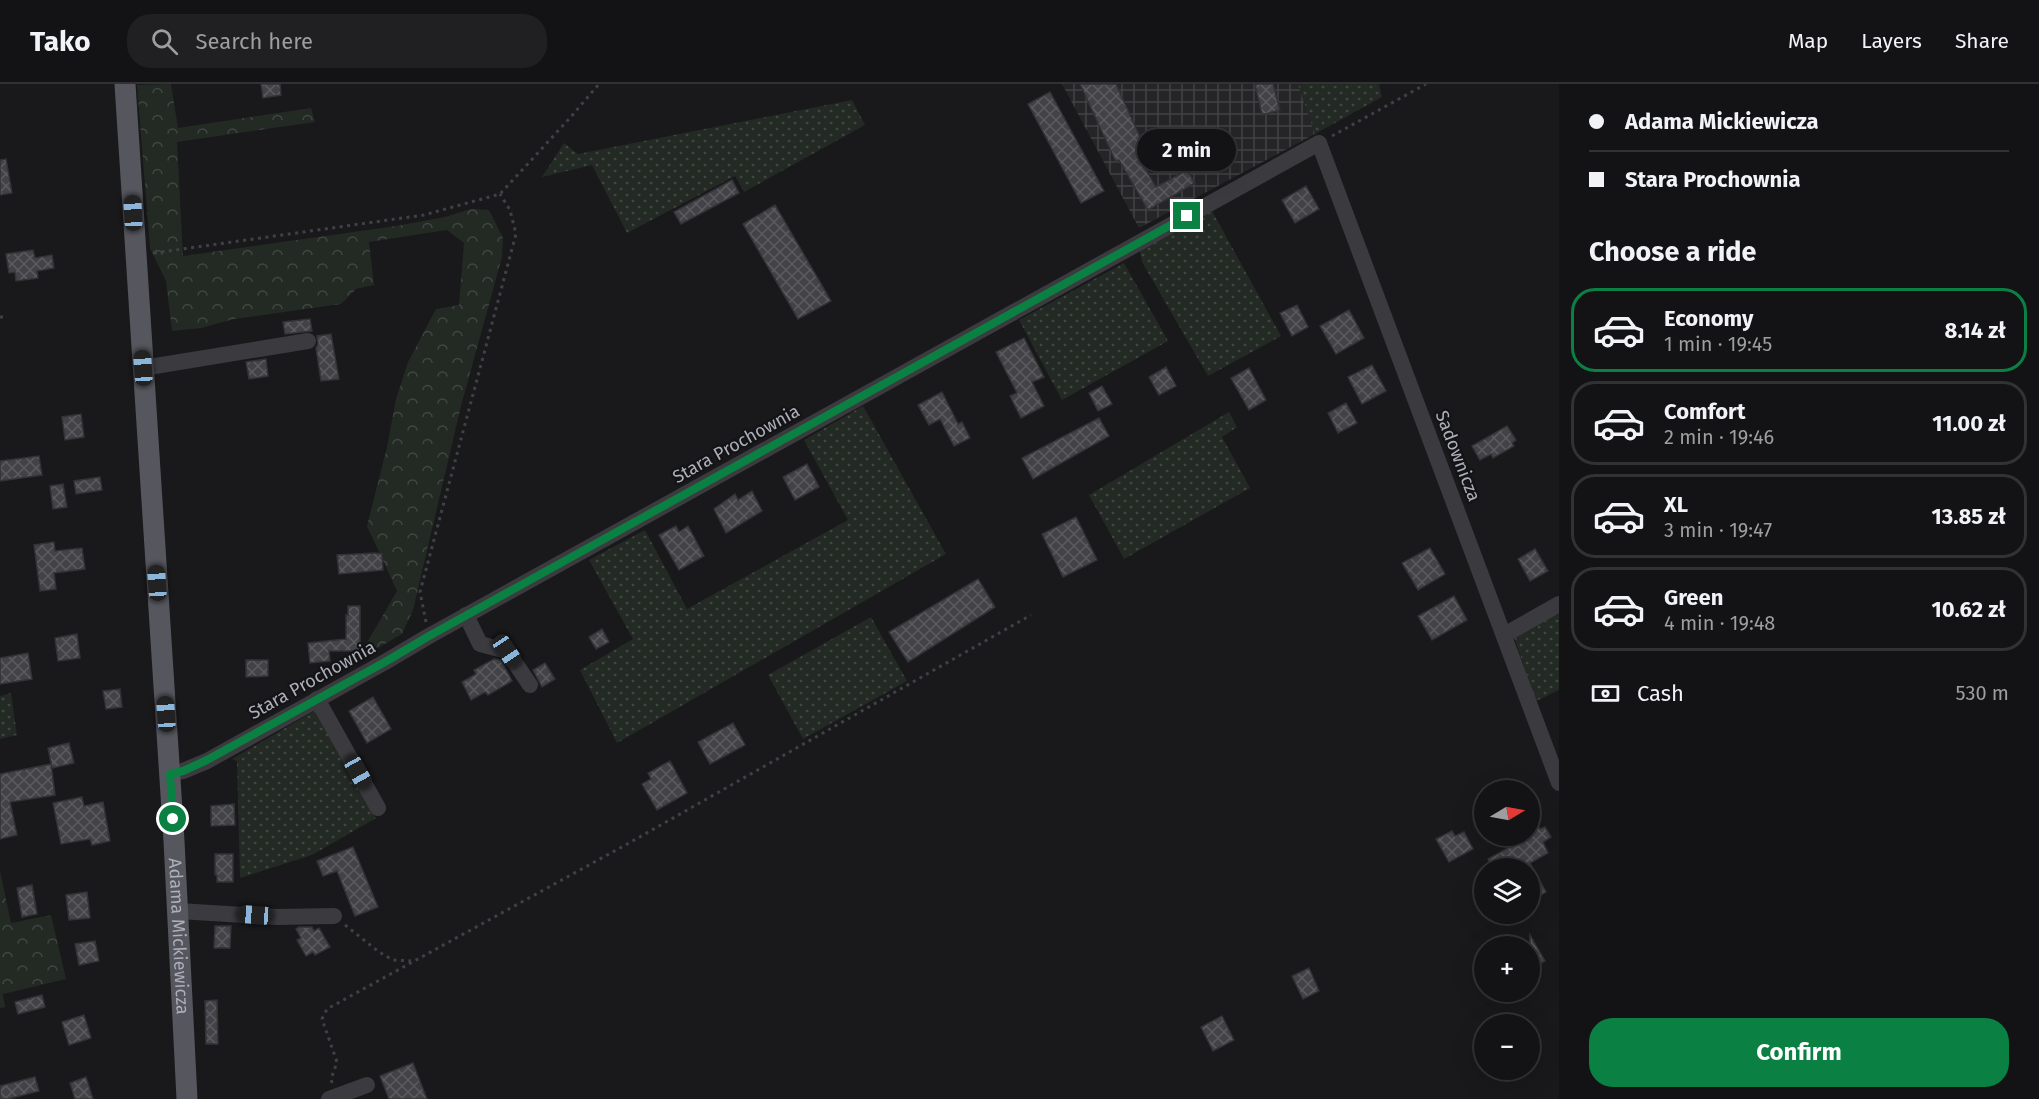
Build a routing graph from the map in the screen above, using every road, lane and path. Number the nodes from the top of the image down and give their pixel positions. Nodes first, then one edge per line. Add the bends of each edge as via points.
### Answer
1 (125, 84) edge
2 (598, 84) edge
3 (1426, 84) edge
4 (1319, 143) junction
5 (500, 194) junction
6 (135, 254) junction
7 (308, 341) dead end
8 (143, 368) junction
9 (1559, 604) edge
10 (466, 615) junction
11 (1031, 615) dead end
12 (1504, 635) junction
13 (429, 636) junction
14 (530, 685) dead end
15 (317, 699) junction
16 (170, 774) junction
17 (1559, 783) edge
18 (378, 808) dead end
19 (179, 911) junction
20 (334, 916) joint
21 (412, 961) junction
22 (367, 1085) dead end
23 (332, 1098) edge
24 (187, 1099) edge

1 - 6 main road, Adama Mickiewicza
2 - 5 path
3 - 4 path
4 - 10 street, Stara Prochownia
4 - 12 street, Sadownicza
5 - 6 path via 424,215
5 - 13 path via 510,210 516,234 420,592
6 - 8 main road, Adama Mickiewicza
7 - 8 street
8 - 16 main road, Adama Mickiewicza
9 - 12 street
10 - 13 street, Stara Prochownia
10 - 14 street via 480,644 507,651
11 - 21 path
12 - 17 street, Sadownicza
13 - 15 street, Stara Prochownia
15 - 16 street, Stara Prochownia via 200,764
15 - 18 street
16 - 19 main road, Adama Mickiewicza
19 - 20 street
19 - 24 main road, Adama Mickiewicza
20 - 21 path via 379,952 393,960
21 - 23 path via 327,1009 322,1019 337,1062 331,1079
22 - 23 street

